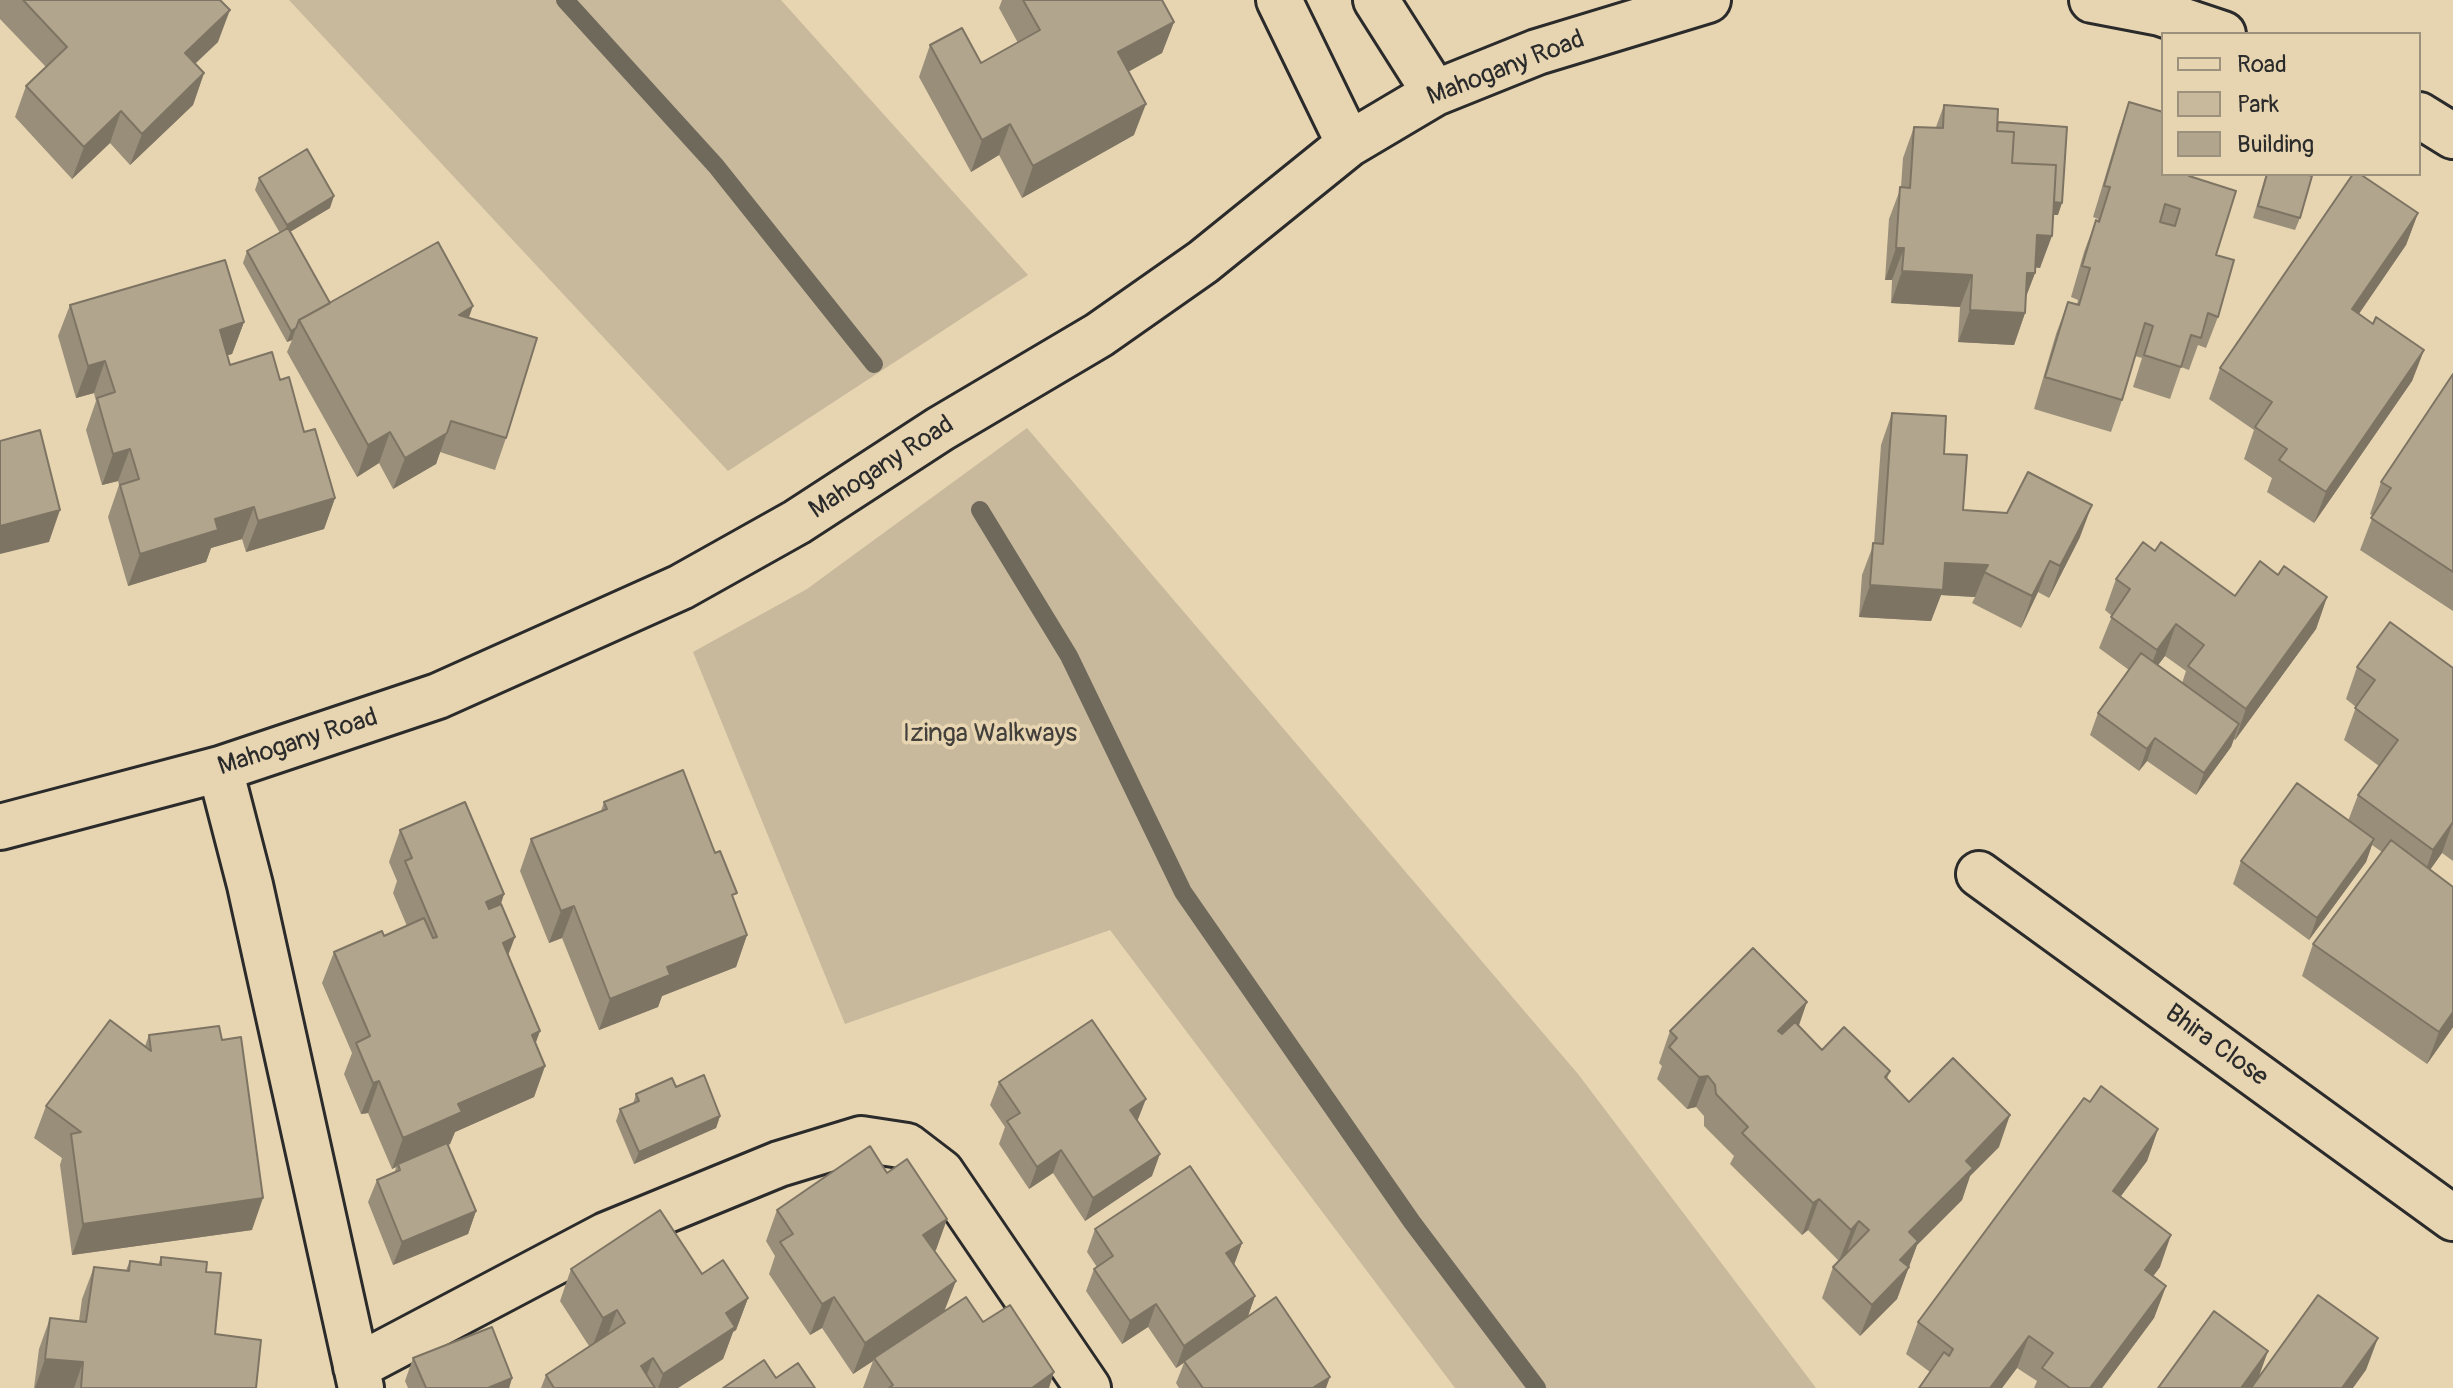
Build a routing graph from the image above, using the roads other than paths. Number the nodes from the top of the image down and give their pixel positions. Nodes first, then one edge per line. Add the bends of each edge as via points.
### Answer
1 (1279, 0) edge
2 (1376, 0) edge
3 (1708, 0) edge
4 (2092, 0) edge
5 (2217, 32) edge
6 (1435, 93) junction
7 (2421, 116) edge
8 (2453, 136) edge
9 (1349, 144) junction
10 (220, 769) junction
11 (0, 827) edge
12 (1979, 874) dead end
13 (2453, 1218) edge
14 (358, 1377) edge
15 (1088, 1388) edge

1 - 9 street
2 - 6 street
3 - 6 street, Mahogany Road via 1537,52
4 - 5 street via 2160,13
6 - 9 street, Mahogany Road
7 - 8 street
9 - 10 street, Mahogany Road via 1203,262 1099,335 797,522 681,587 438,696
10 - 11 street, Mahogany Road
10 - 14 street
12 - 13 street, Bhira Close
14 - 15 street via 606,1235 779,1164 861,1139 907,1146 941,1172

